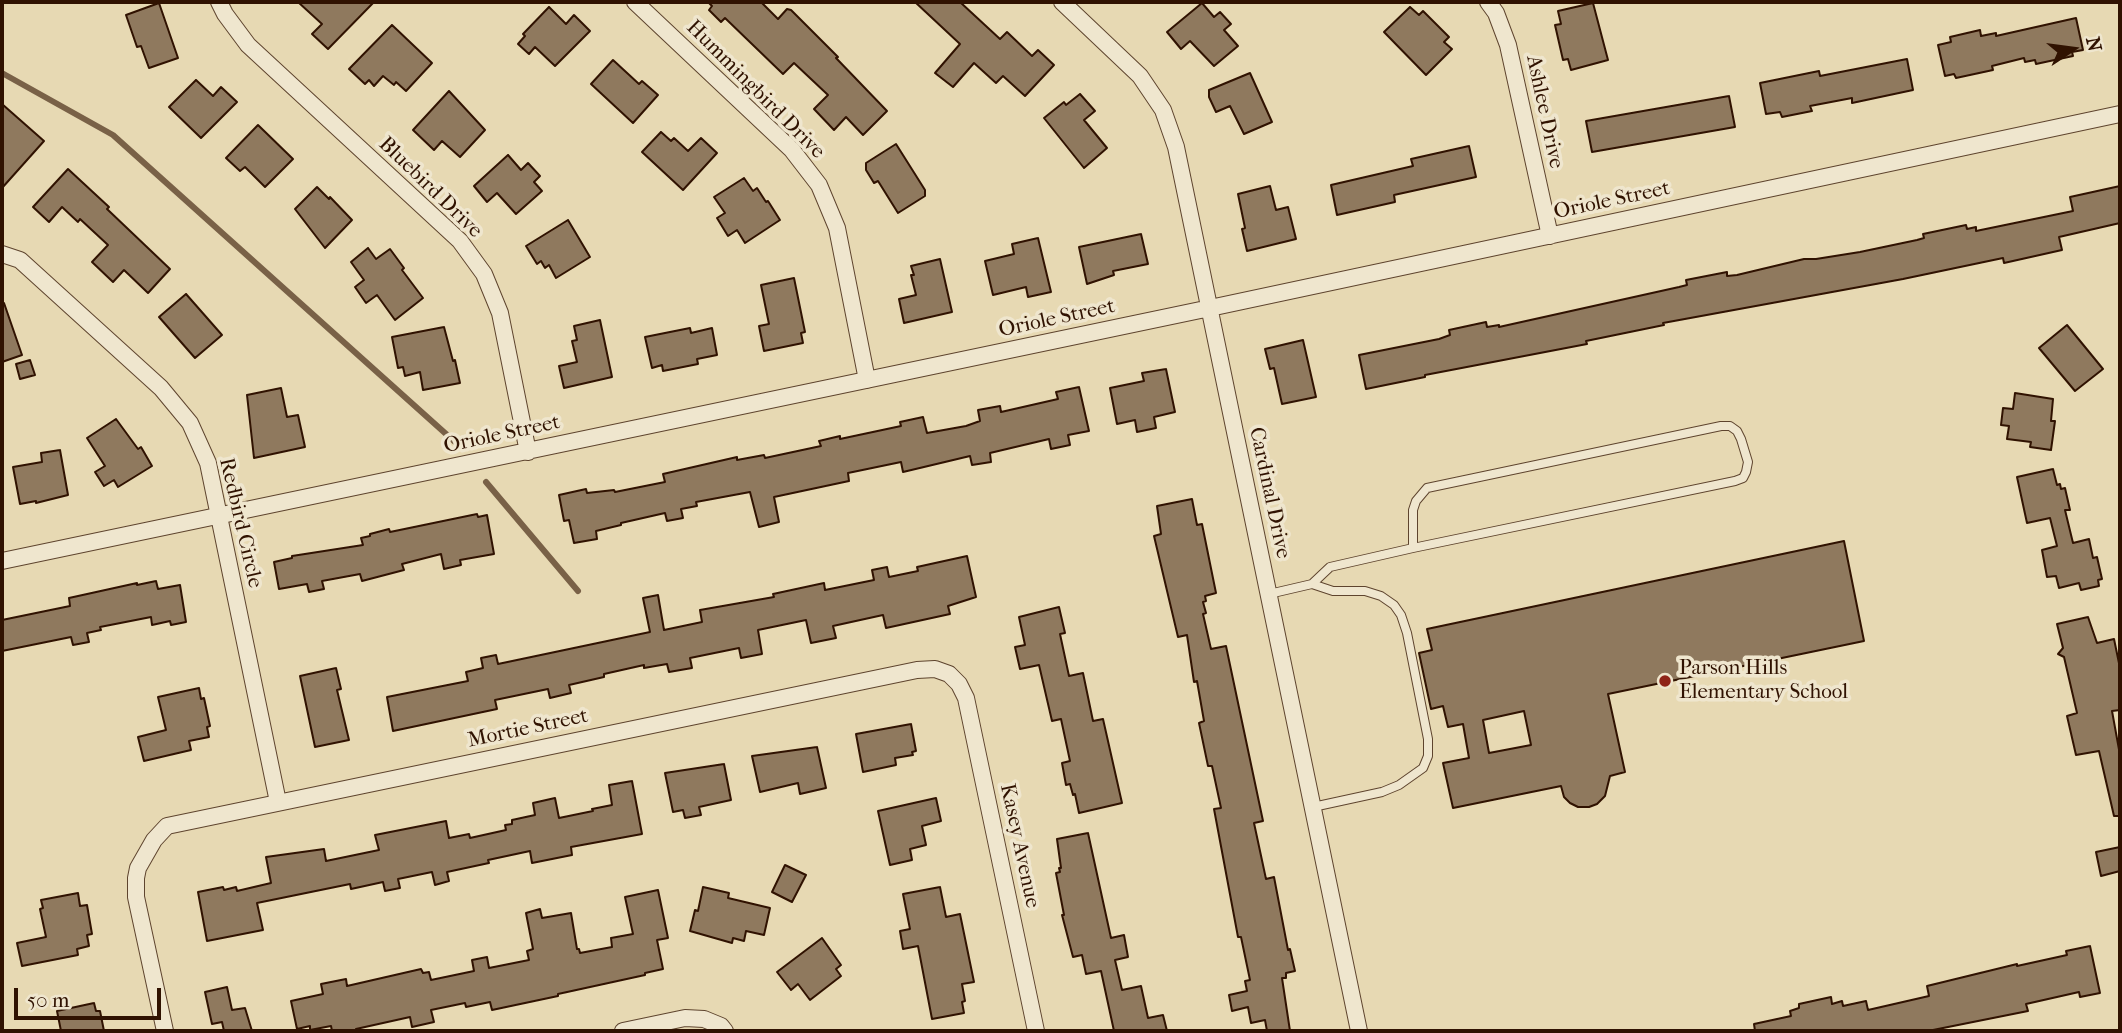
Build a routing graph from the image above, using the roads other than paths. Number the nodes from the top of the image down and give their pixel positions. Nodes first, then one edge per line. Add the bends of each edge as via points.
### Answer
1 (219, 2) edge
2 (635, 2) edge
3 (1062, 2) edge
4 (1488, 2) edge
5 (2120, 114) edge
6 (1550, 236) junction
7 (2, 254) edge
8 (1210, 308) junction
9 (867, 380) junction
10 (528, 452) junction
11 (218, 515) junction
12 (1413, 548) junction
13 (2, 561) edge
14 (1312, 584) junction
15 (1269, 594) junction
16 (949, 674) joint
17 (278, 802) junction
18 (1313, 807) junction
19 (165, 1031) edge
20 (623, 1031) edge
21 (725, 1031) edge
22 (1036, 1031) edge
23 (1359, 1031) edge

1 - 10 street, Bluebird Drive via 248,44 460,241 484,274 500,313
2 - 9 street, Hummingbird Drive via 792,150 819,185 837,228
3 - 8 street, Cardinal Drive via 1140,76 1163,110 1176,147
4 - 6 street, Ashlee Drive via 1508,45
5 - 6 street, Oriole Street
6 - 8 street, Oriole Street
7 - 11 street, Redbird Circle via 20,260 161,388 183,414 208,463
8 - 9 street, Oriole Street
8 - 15 street, Cardinal Drive
9 - 10 street, Oriole Street
10 - 11 street, Oriole Street
11 - 13 street, Oriole Street
11 - 17 street, Redbird Circle
12 - 12 lane via 1735,481 1743,478 1748,461 1737,430 1721,426 1427,488 1413,510
12 - 14 lane via 1330,568
14 - 15 lane
14 - 18 lane via 1333,591 1366,591 1394,605 1406,633 1428,739 1423,768 1399,785
15 - 18 street, Cardinal Drive
16 - 17 street, Mortie Street via 917,670
16 - 22 street, Kasey Avenue via 967,698
17 - 19 street, Mortie Street via 167,826 138,868 136,897
18 - 23 street, Cardinal Drive
20 - 21 street via 685,1018 704,1019

